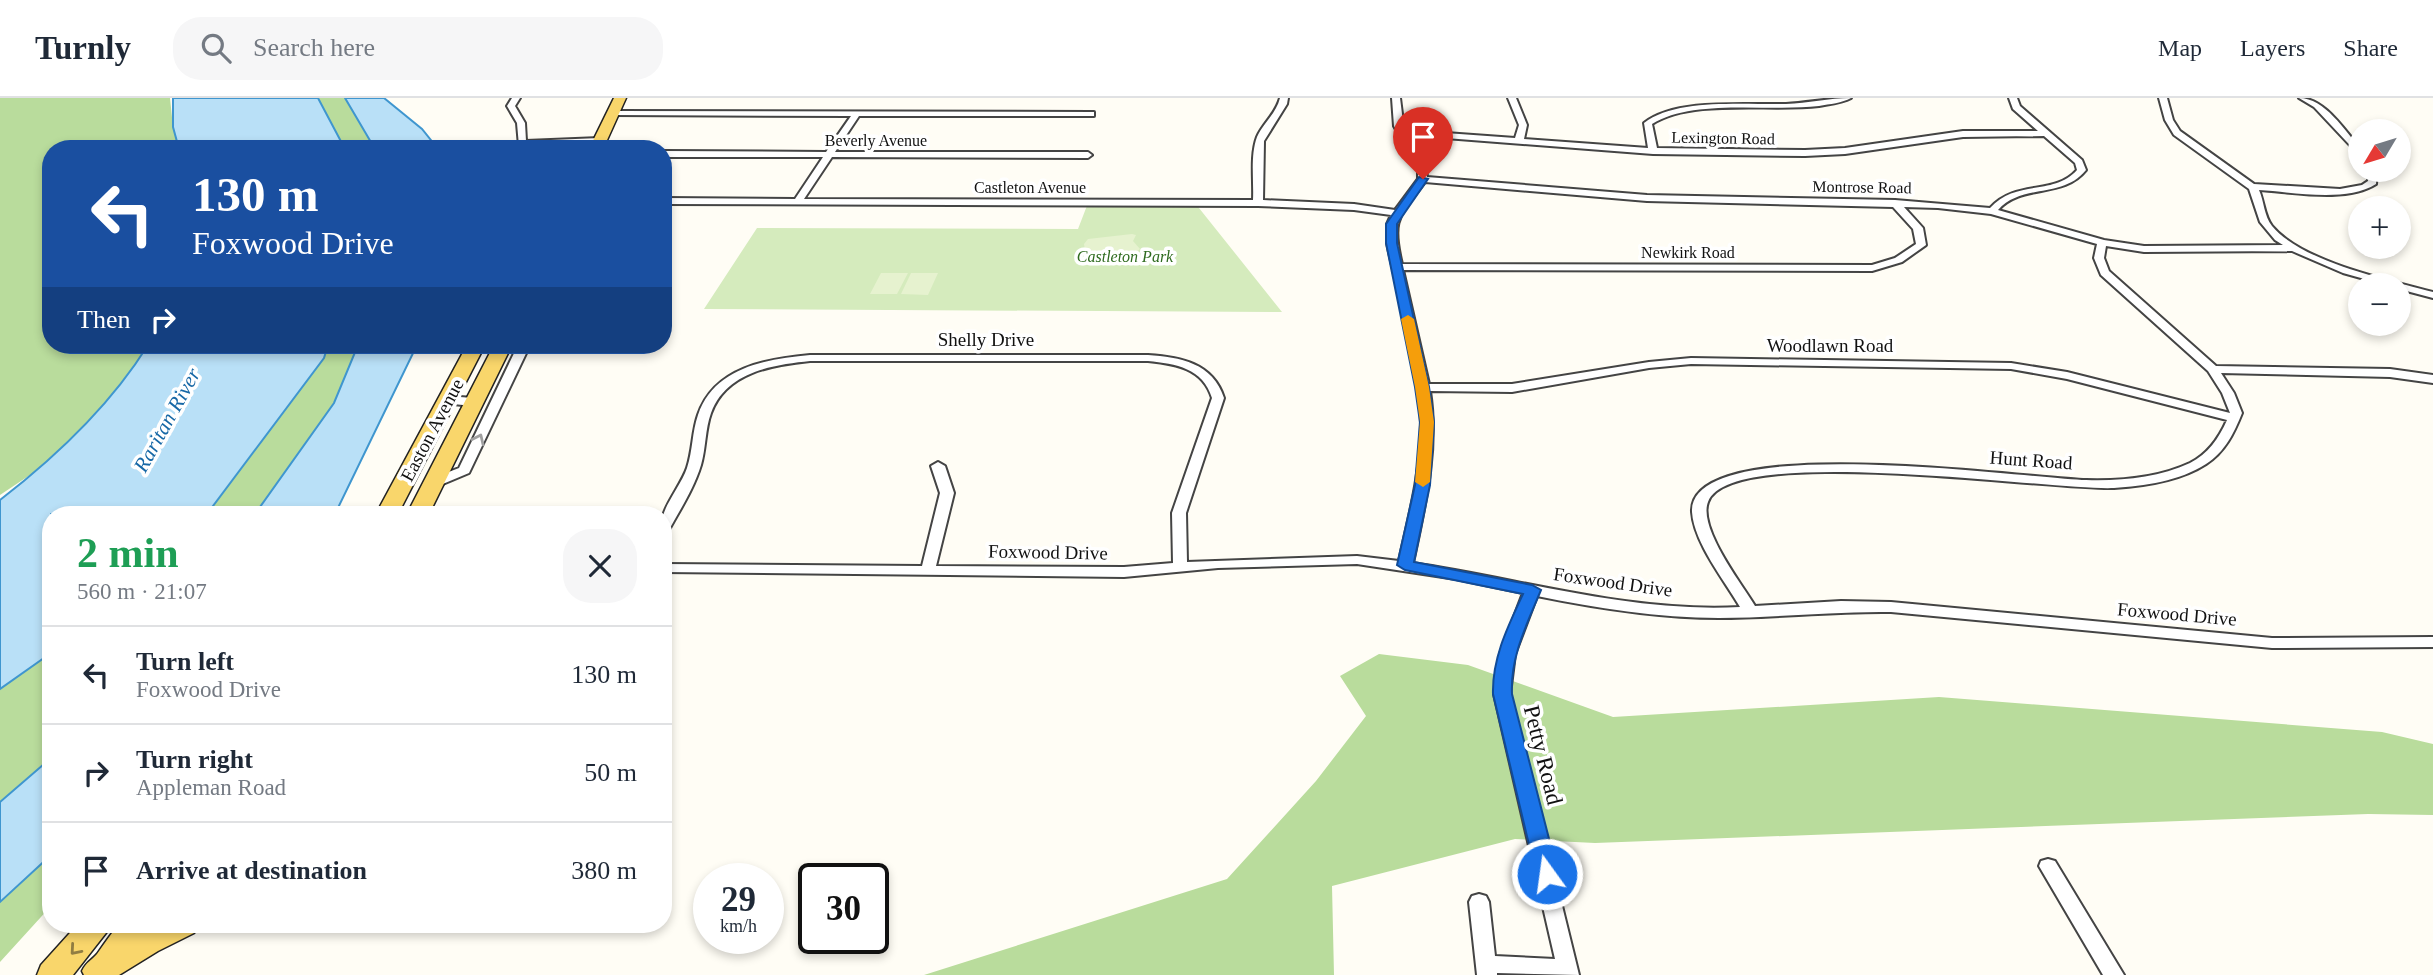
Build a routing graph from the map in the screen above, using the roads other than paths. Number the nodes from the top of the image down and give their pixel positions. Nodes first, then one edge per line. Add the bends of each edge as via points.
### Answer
1 (516, 98) edge
2 (620, 98) edge
3 (1284, 98) edge
4 (1396, 98) edge
5 (1512, 98) edge
6 (1847, 98) edge
7 (2013, 98) edge
8 (2163, 98) edge
9 (2303, 98) edge
10 (613, 113) junction
11 (856, 114) junction
12 (1091, 114) dead end
13 (1401, 132) junction
14 (2045, 133) junction
15 (522, 140) edge
16 (600, 140) edge
17 (1519, 140) junction
18 (2348, 140) edge
19 (1653, 151) junction
20 (672, 154) edge
21 (830, 154) junction
22 (1088, 155) dead end
23 (1423, 179) junction
24 (2373, 182) edge
25 (2252, 187) junction
26 (672, 201) edge
27 (797, 202) junction
28 (1258, 203) junction
29 (1895, 203) junction
30 (1992, 211) junction
31 (1397, 213) junction
32 (2103, 243) junction
33 (2296, 248) junction
34 (1396, 267) junction
35 (2357, 273) edge
36 (2411, 289) edge
37 (2433, 295) edge
38 (472, 354) edge
39 (498, 354) edge
40 (520, 354) edge
41 (2213, 369) junction
42 (2433, 379) edge
43 (1422, 387) junction
44 (447, 400) junction
45 (474, 402) junction
46 (2234, 418) junction
47 (938, 466) dead end
48 (433, 483) junction
49 (391, 506) edge
50 (422, 506) edge
51 (672, 511) edge
52 (1405, 565) junction
53 (1180, 567) junction
54 (672, 568) edge
55 (928, 570) junction
56 (1532, 590) junction
57 (1750, 611) junction
58 (2433, 642) edge
59 (2048, 866) dead end
60 (1479, 902) dead end
61 (89, 933) edge
62 (130, 933) edge
63 (165, 933) edge
64 (1486, 970) edge
65 (1568, 971) edge
66 (96, 973) edge
67 (52, 975) edge
68 (2114, 975) edge

1 - 15 street via 511,106 521,123
2 - 10 main road
3 - 28 street via 1260,141
4 - 13 street
5 - 17 street via 1522,125
6 - 19 street via 1793,106 1667,109 1648,123
7 - 14 street via 2016,107
8 - 25 street via 2177,132
9 - 18 street via 2316,105
10 - 11 street
10 - 16 main road
11 - 12 street
11 - 21 street
13 - 17 street, Lexington Road
13 - 23 street
14 - 19 street, Lexington Road via 1963,134 1819,152
14 - 30 street via 2079,162 2081,174 2061,184 2018,190
17 - 19 street, Lexington Road
20 - 21 street, Beverly Avenue
21 - 22 street, Beverly Avenue
21 - 27 street
23 - 29 street, Montrose Road via 1647,198
23 - 31 street
24 - 25 street via 2351,191
25 - 33 street via 2268,228
26 - 27 street, Castleton Avenue
27 - 28 street, Castleton Avenue
28 - 31 street, Castleton Avenue
29 - 30 street, Montrose Road
29 - 34 street, Newkirk Road via 1918,228 1921,245 1911,255 1872,268
30 - 32 street, Montrose Road
31 - 34 street via 1392,224
32 - 33 street, Montrose Road via 2144,249
32 - 41 street via 2098,260 2105,273
33 - 35 street
34 - 43 street
36 - 37 street
38 - 44 main road, Easton Avenue
39 - 45 main road, Easton Avenue
48 -> 40 street via 464,470
41 - 42 street via 2390,373
41 - 46 street via 2228,393
43 - 46 street, Woodlawn Road via 1512,388 1691,361 1994,364 2067,376
43 - 52 street via 1427,422 1423,485
44 - 45 street
44 - 49 main road, Easton Avenue
45 - 48 main road, Easton Avenue
46 - 57 street, Hunt Road via 2224,442 2195,466 2131,482 2086,484 1796,467 1720,484 1701,498 1698,509 1704,532
47 - 55 street via 947,493
48 - 50 main road, Easton Avenue
51 - 53 street, Shelly Drive via 693,470 713,395 738,375 761,366 810,358 1148,358 1182,362 1199,370 1216,386 1218,398 1179,513
52 - 53 street, Foxwood Drive via 1329,559
52 - 56 street, Foxwood Drive
53 - 55 street, Foxwood Drive via 1124,572
54 - 55 street, Foxwood Drive
56 - 57 street, Foxwood Drive via 1660,610
56 - 65 street, Petty Road via 1511,640 1502,694
57 - 58 street, Foxwood Drive via 1891,607 2272,643
59 - 68 street
60 - 64 street
61 -> 67 main road
62 - 66 main road
63 - 66 main road
64 - 65 street

